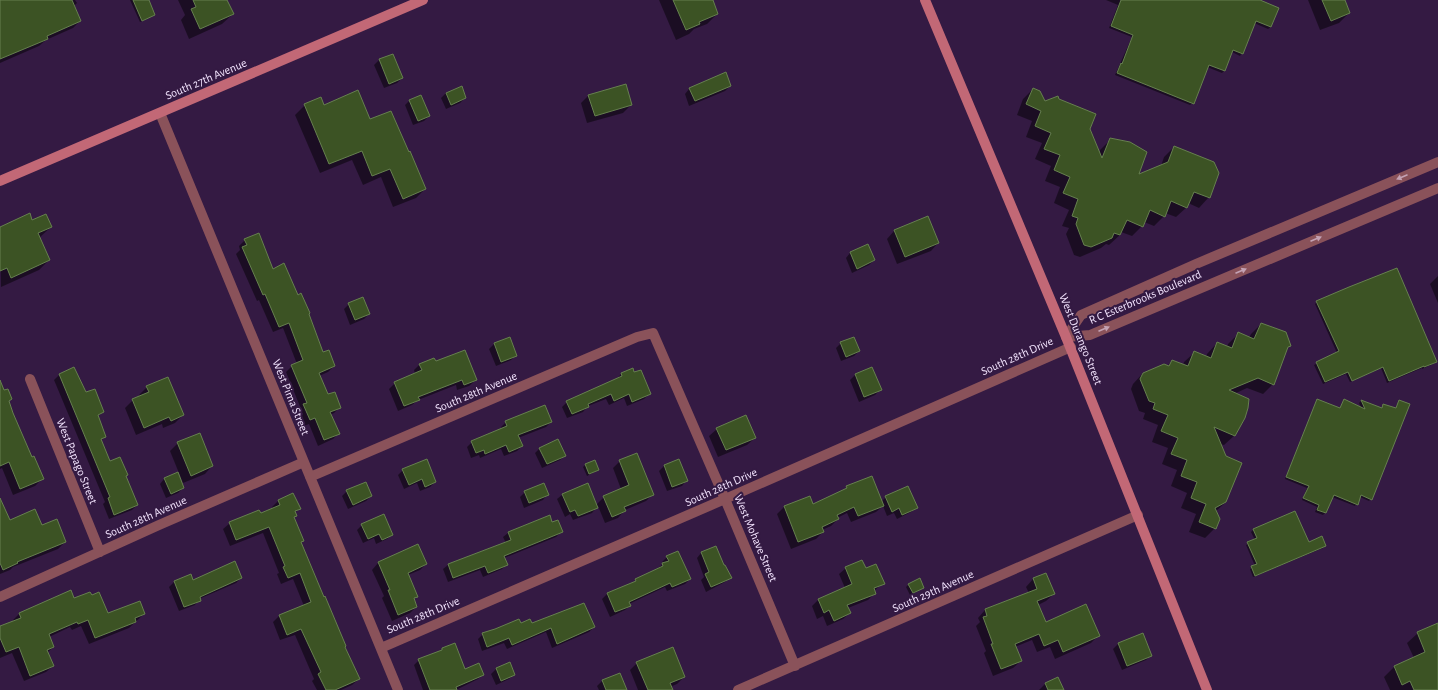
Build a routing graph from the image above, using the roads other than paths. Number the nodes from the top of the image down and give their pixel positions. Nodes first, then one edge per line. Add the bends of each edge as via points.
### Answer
1 (423, 0) edge
2 (925, 0) edge
3 (160, 113) junction
4 (1438, 162) edge
5 (0, 181) edge
6 (1438, 188) edge
7 (653, 333) joint
8 (1066, 337) junction
9 (1071, 347) junction
10 (30, 379) dead end
11 (304, 462) junction
12 (310, 477) junction
13 (725, 499) junction
14 (1138, 515) junction
15 (100, 552) junction
16 (0, 597) edge
17 (381, 648) junction
18 (795, 666) junction
19 (398, 690) edge
20 (738, 690) edge
21 (1207, 690) edge

1 - 3 street, South 27th Avenue
2 - 8 street, West Durango Street
3 - 5 street, South 27th Avenue
3 - 11 street, West Pima Street
4 -> 8 street, R C Esterbrooks Boulevard via 1196,264 1081,316
8 -> 6 street, R C Esterbrooks Boulevard via 1090,335
7 - 12 street, South 28th Avenue via 637,337
7 - 13 street, West Mohave Street
8 - 9 street, West Durango Street
9 - 13 street, South 28th Drive
9 - 14 street, West Durango Street
10 - 15 street, West Papago Street
11 - 12 street, West Pima Street
11 - 15 street, South 28th Avenue
12 - 17 street, West Pima Street
13 - 17 street, South 28th Drive
13 - 18 street, West Mohave Street
14 - 18 street, South 29th Avenue
14 - 21 street, West Durango Street
15 - 16 street, South 28th Avenue
17 - 19 street, West Pima Street
18 - 20 street, South 29th Avenue

